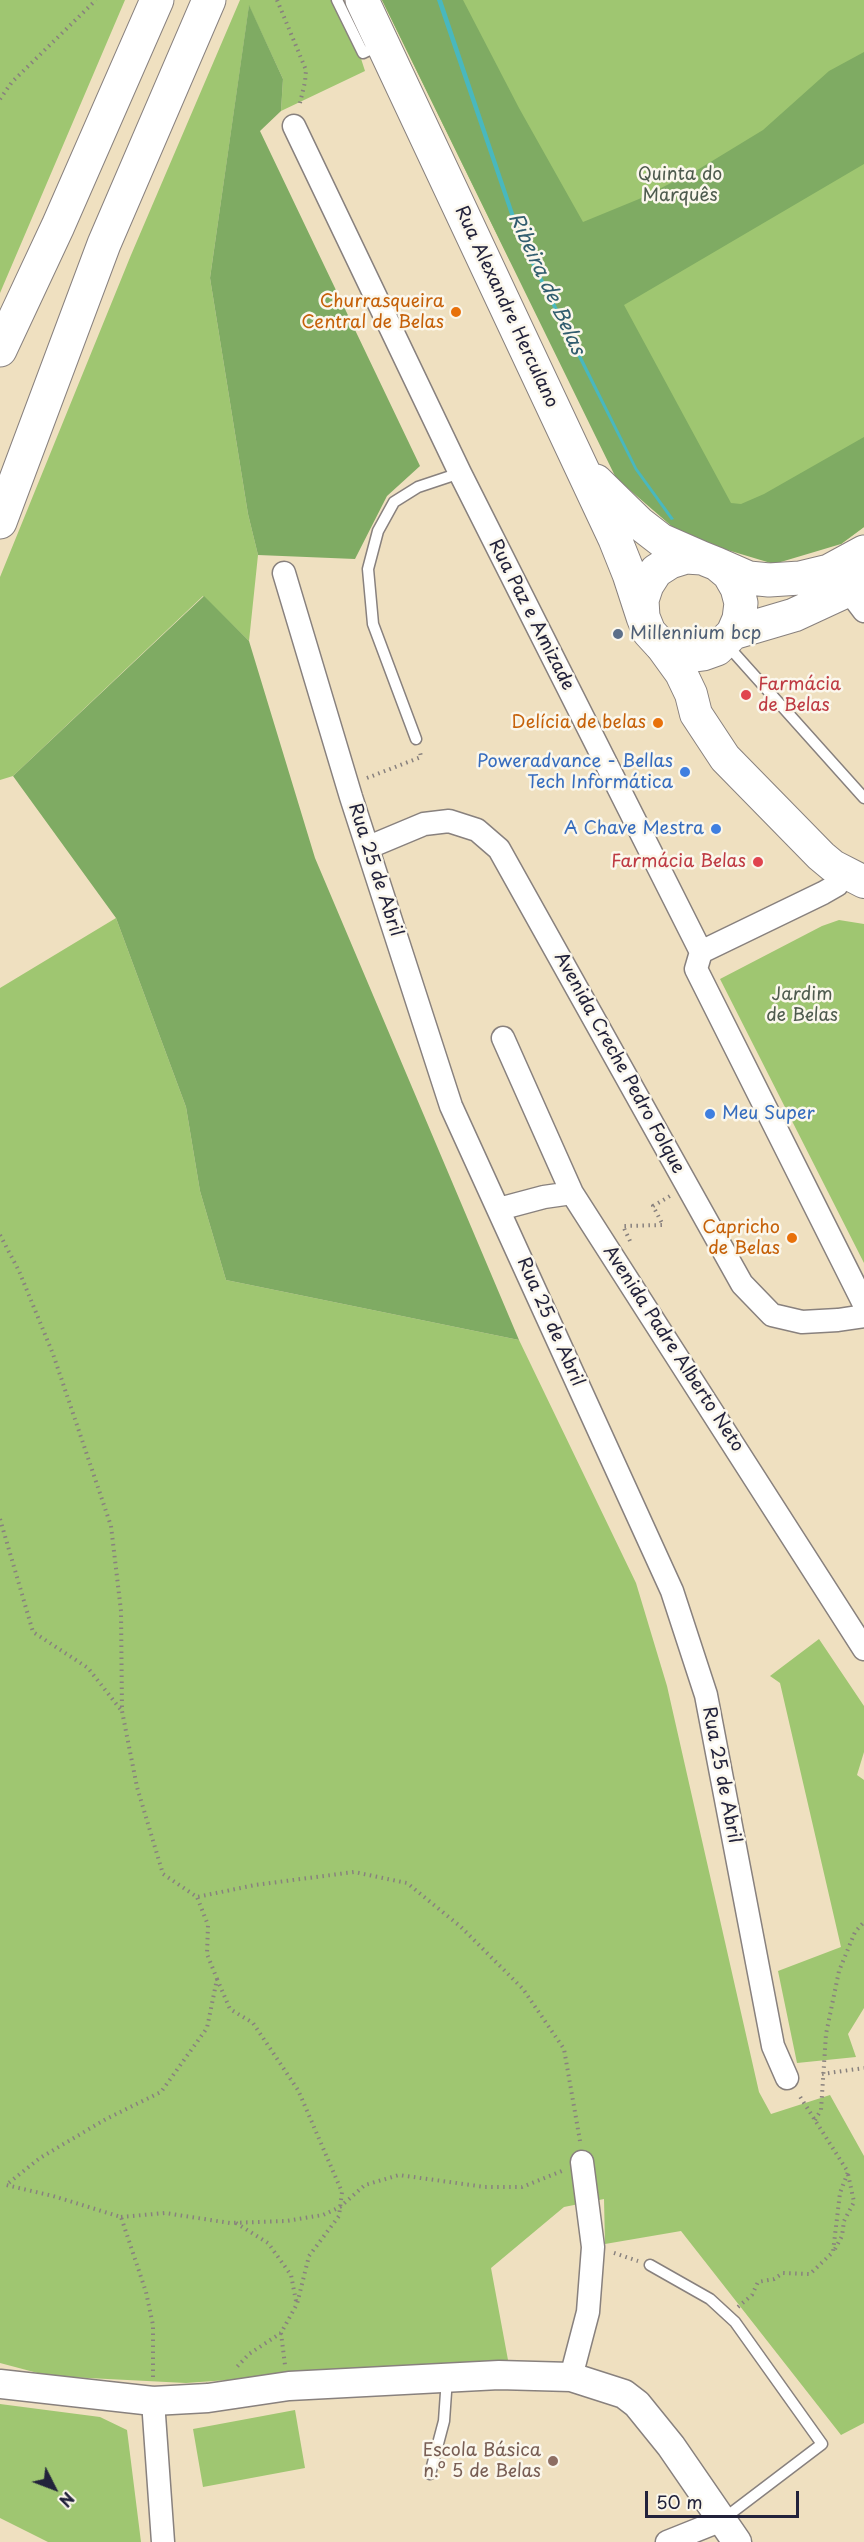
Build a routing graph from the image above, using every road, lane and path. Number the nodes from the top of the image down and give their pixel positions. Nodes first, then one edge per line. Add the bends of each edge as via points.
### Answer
1 (96, 0) edge
2 (157, 0) edge
3 (209, 0) edge
4 (277, 0) edge
5 (337, 0) edge
6 (362, 0) edge
7 (383, 44) junction
8 (0, 99) edge
9 (294, 126) joint
10 (0, 350) edge
11 (580, 465) junction
12 (460, 473) junction
13 (0, 522) edge
14 (864, 552) edge
15 (709, 561) junction
16 (284, 573) dead end
17 (859, 593) edge
18 (651, 631) junction
19 (725, 641) junction
20 (691, 694) junction
21 (416, 739) joint
22 (347, 786) junction
23 (864, 798) edge
24 (369, 847) junction
25 (854, 877) edge
26 (701, 952) junction
27 (503, 1038) dead end
28 (688, 1186) junction
29 (572, 1193) junction
30 (499, 1209) junction
31 (0, 1235) edge
32 (617, 1260) junction
33 (864, 1304) edge
34 (864, 1316) edge
35 (0, 1519) edge
36 (864, 1649) edge
37 (122, 1711) junction
38 (197, 1898) junction
39 (864, 1922) edge
40 (217, 1979) junction
41 (864, 2068) edge
42 (822, 2074) junction
43 (787, 2078) joint
44 (815, 2120) junction
45 (582, 2162) junction
46 (848, 2172) junction
47 (340, 2207) junction
48 (121, 2217) junction
49 (236, 2223) junction
50 (593, 2247) junction
51 (833, 2252) junction
52 (650, 2265) joint
53 (297, 2304) junction
54 (728, 2315) junction
55 (447, 2378) junction
56 (572, 2378) junction
57 (0, 2384) edge
58 (208, 2398) junction
59 (153, 2402) junction
60 (430, 2474) dead end
61 (730, 2531) edge
62 (163, 2542) edge
63 (667, 2542) edge

1 - 8 path via 12,82
2 - 10 main road
3 - 13 main road via 104,244
4 - 9 path via 306,70
5 - 7 lane via 363,53
6 - 7 main road, Rua Alexandre Herculano
7 - 11 main road, Rua Alexandre Herculano
9 - 12 street, Rua Paz e Amizade
11 - 15 main road via 639,524 668,544
11 - 18 main road, Rua Alexandre Herculano
12 - 21 lane via 418,487 394,502 378,531 368,569 374,624
12 - 26 street, Rua Paz e Amizade
14 - 15 main road via 830,571 769,580 749,578
15 - 18 main road via 678,560 656,571 642,600
15 - 19 main road via 729,574 741,603 739,619
16 - 22 street, Rua 25 de Abril
17 - 19 main road
18 - 19 main road via 673,652 688,656 703,654
18 - 20 main road
19 - 20 main road via 697,677
19 - 23 lane
20 - 25 main road via 696,714 725,758 821,856
21 - 22 path via 421,757
22 - 24 street, Rua 25 de Abril
24 - 28 street, Avenida Creche Pedro Folque via 424,824 449,821 477,830 499,849
24 - 30 street, Rua 25 de Abril via 451,1106
25 - 26 street
26 - 33 street via 696,969
27 - 29 street, Avenida Padre Alberto Neto
28 - 32 path via 653,1206 663,1225 623,1226 633,1246
28 - 34 street, Avenida Creche Pedro Folque via 742,1284 772,1315 802,1323
29 - 30 street
29 - 32 street, Avenida Padre Alberto Neto
30 - 43 street, Rua 25 de Abril via 672,1591 686,1633 706,1695 773,2046
31 - 37 path via 20,1271 53,1354 111,1526 121,1611
32 - 36 street, Avenida Padre Alberto Neto
35 - 37 path via 33,1632 88,1668
37 - 38 path via 137,1787 163,1874
38 - 40 path via 208,1925 207,1954
38 - 45 path via 255,1885 354,1872 406,1883 461,1927 523,1989 564,2049 579,2124
39 - 42 path via 855,1932 839,1971
40 - 47 path via 230,2008 253,2023 298,2090 342,2192
40 - 48 path via 207,2028 161,2092 40,2158 6,2185
41 - 42 path
42 - 44 path via 821,2110
43 - 44 path
44 - 46 path
45 - 47 path via 522,2187 485,2187 399,2175 365,2186
45 - 50 street
46 - 51 path via 840,2193
46 - 51 path via 854,2202
47 - 49 path via 323,2215 286,2221
47 - 53 path via 339,2216 309,2256
48 - 49 path via 165,2213
48 - 59 path via 153,2325
49 - 53 path via 268,2243 291,2275
50 - 52 path
50 - 56 street via 588,2312
51 - 54 path via 810,2274 783,2274 758,2282 752,2295
52 - 54 lane
53 - 58 path via 281,2333 249,2354
54 - 61 lane via 822,2444
55 - 56 street
55 - 58 street via 289,2386
55 - 60 lane via 444,2421
56 - 61 street via 624,2394 637,2404
57 - 59 street
58 - 59 street
59 - 62 street
61 - 63 street

